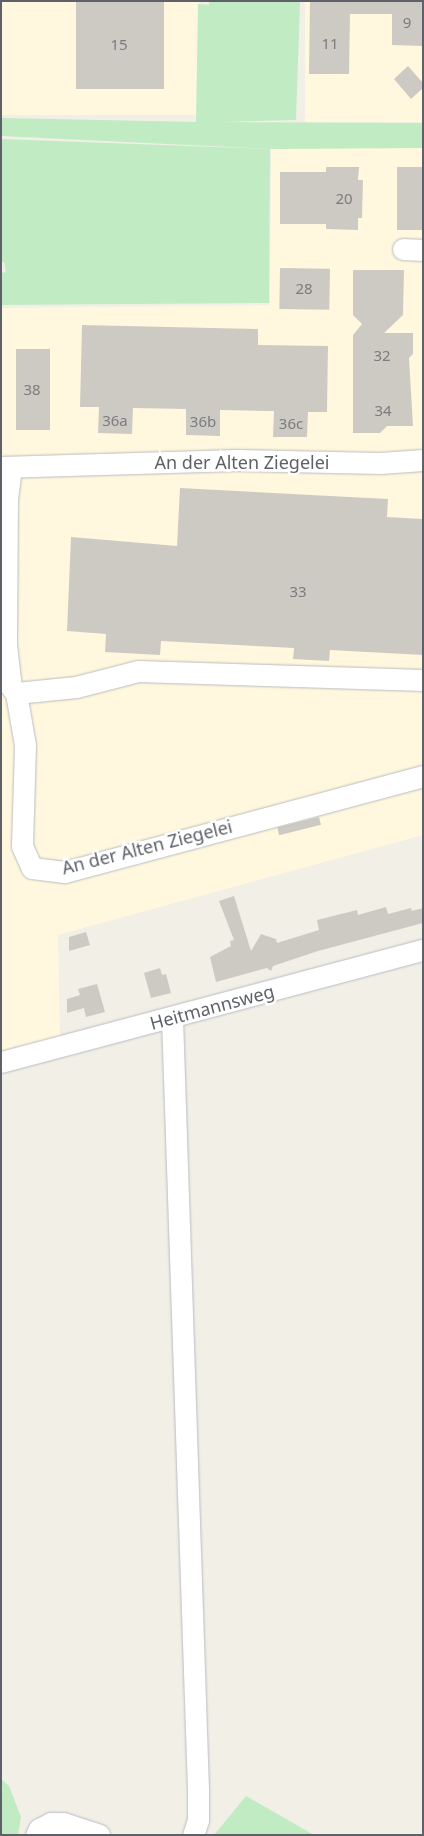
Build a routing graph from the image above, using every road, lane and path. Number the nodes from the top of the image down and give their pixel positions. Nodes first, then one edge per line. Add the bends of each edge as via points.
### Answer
1 (423, 460) edge
2 (6, 467) edge
3 (423, 680) edge
4 (16, 694) junction
5 (423, 776) edge
6 (423, 950) edge
7 (172, 1018) junction
8 (1, 1062) edge
9 (36, 1835) edge
10 (99, 1835) edge
11 (192, 1835) edge

1 - 2 street, An der Alten Ziegelei via 380,463 237,460
2 - 4 street via 6,645 11,687
3 - 4 street via 138,671 76,687
4 - 5 street, An der Alten Ziegelei via 25,744 22,846 32,868 64,872
6 - 7 street, Heitmannsweg
7 - 8 street, Heitmannsweg
7 - 11 street via 198,1788 198,1820
9 - 10 street via 39,1829 50,1824 63,1823

